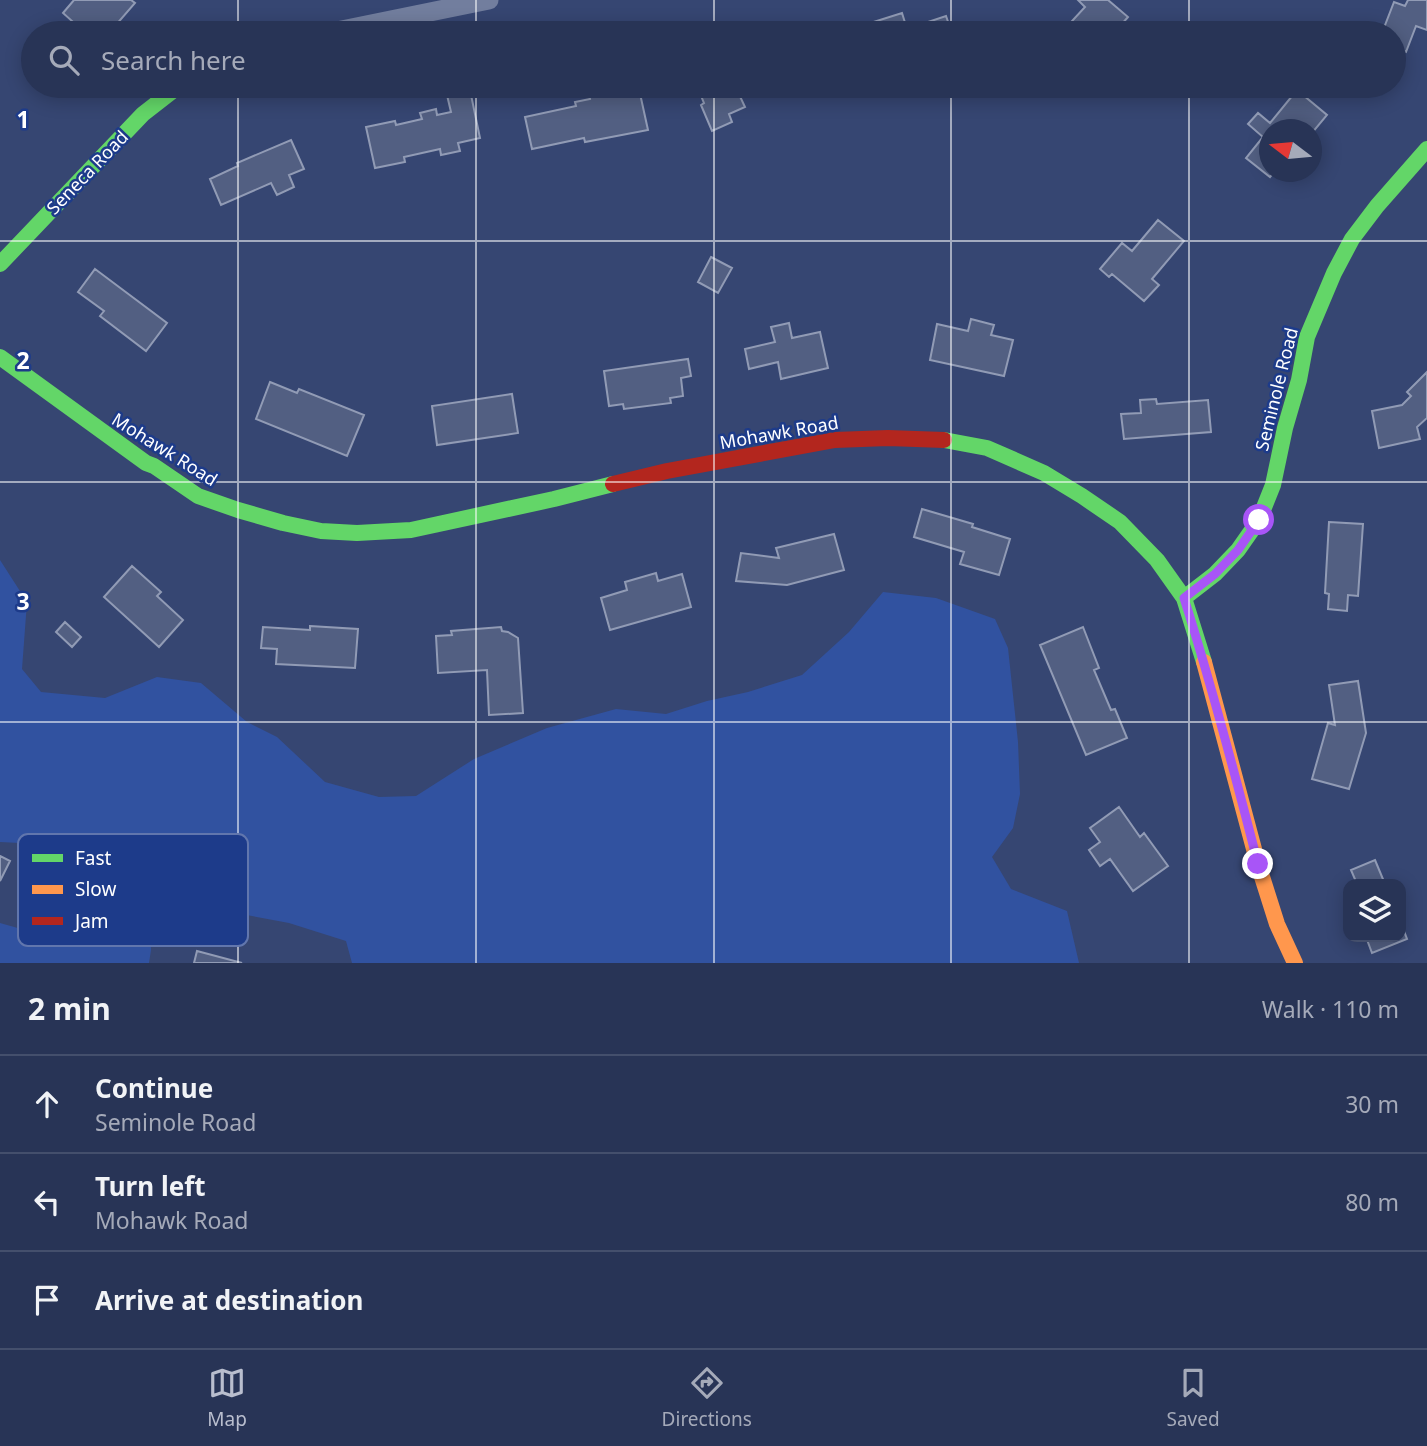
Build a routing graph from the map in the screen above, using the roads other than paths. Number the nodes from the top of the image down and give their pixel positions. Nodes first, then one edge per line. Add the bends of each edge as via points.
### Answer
1 (489, 0) edge
2 (386, 21) edge
3 (164, 98) edge
4 (1427, 149) edge
5 (0, 264) edge
6 (0, 357) edge
7 (1184, 598) junction
8 (1295, 963) edge

1 - 2 street
3 - 5 street, Seneca Road
4 - 7 street, Seminole Road via 1352,239 1334,273 1307,337 1273,485 1259,520 1215,574
6 - 7 street, Mohawk Road via 146,464 198,496 321,531 411,530 667,471 835,440 936,439 987,448 1044,473 1120,522 1157,560
7 - 8 street, Mohawk Road via 1258,864

